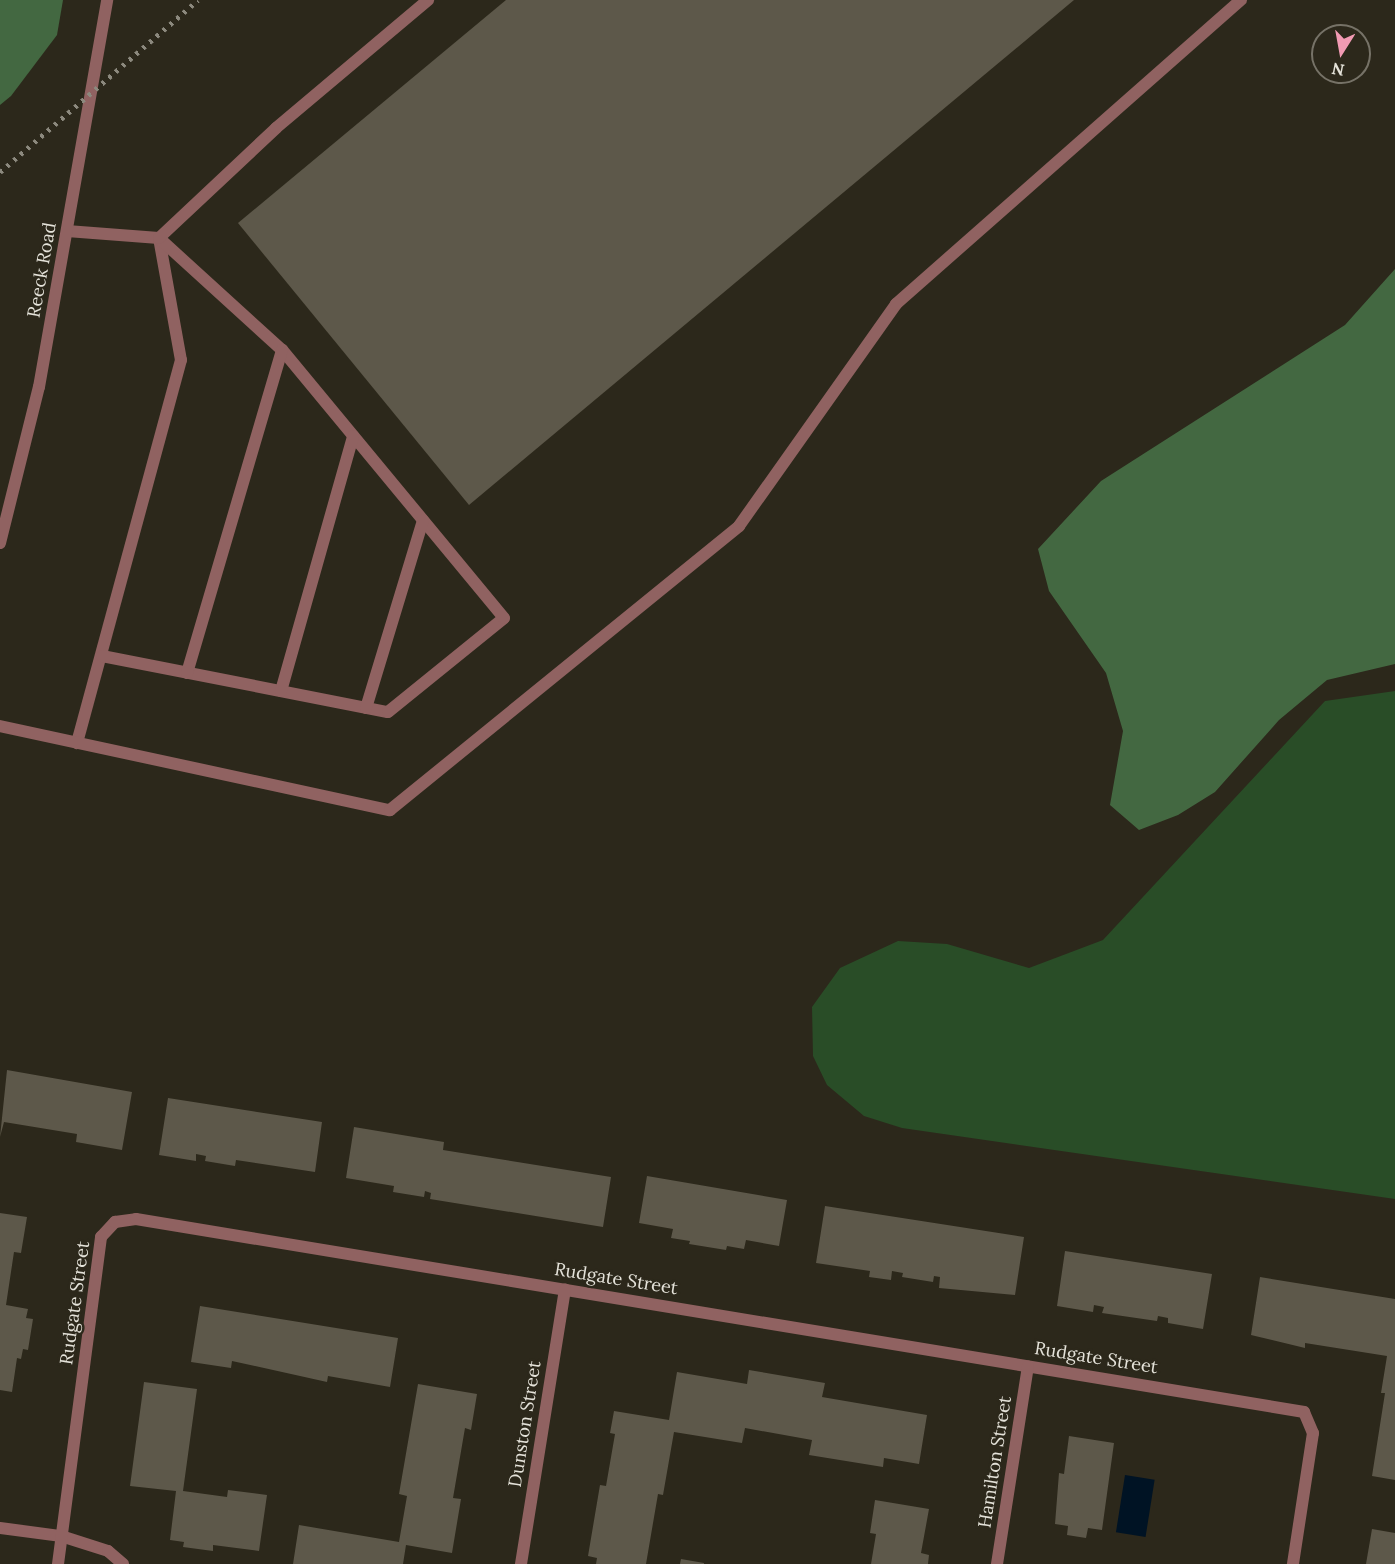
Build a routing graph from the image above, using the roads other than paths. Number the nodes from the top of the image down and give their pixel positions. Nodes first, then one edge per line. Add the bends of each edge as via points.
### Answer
1 (107, 0) edge
2 (428, 0) edge
3 (1241, 0) edge
4 (67, 231) junction
5 (159, 238) junction
6 (282, 350) junction
7 (353, 436) junction
8 (423, 520) junction
9 (0, 543) edge
10 (102, 656) junction
11 (187, 673) junction
12 (281, 691) junction
13 (366, 708) junction
14 (0, 726) edge
15 (77, 743) junction
16 (565, 1290) junction
17 (1028, 1366) junction
18 (0, 1528) edge
19 (62, 1536) junction
20 (58, 1564) edge
21 (123, 1564) edge
22 (521, 1564) edge
23 (997, 1564) edge
24 (1293, 1564) edge

1 - 4 street, Reeck Road
2 - 5 street via 276,128
3 - 15 street via 896,304 740,526 390,810
4 - 5 street
4 - 9 street, Reeck Road via 39,387
5 - 6 street
5 - 10 street via 181,360
6 - 7 street
6 - 11 street
7 - 8 street
7 - 12 street
8 - 13 street
8 - 13 street via 504,618 388,712
10 - 11 street
10 - 15 street
11 - 12 street
12 - 13 street
14 - 15 street
16 - 17 street, Rudgate Street
16 - 19 street, Rudgate Street via 136,1219 115,1222 101,1237
16 - 22 street, Dunston Street
17 - 23 street, Hamilton Street
17 - 24 street, Rudgate Street via 1304,1412 1313,1433
18 - 19 street
19 - 20 street, Rudgate Street
19 - 21 street via 108,1551

